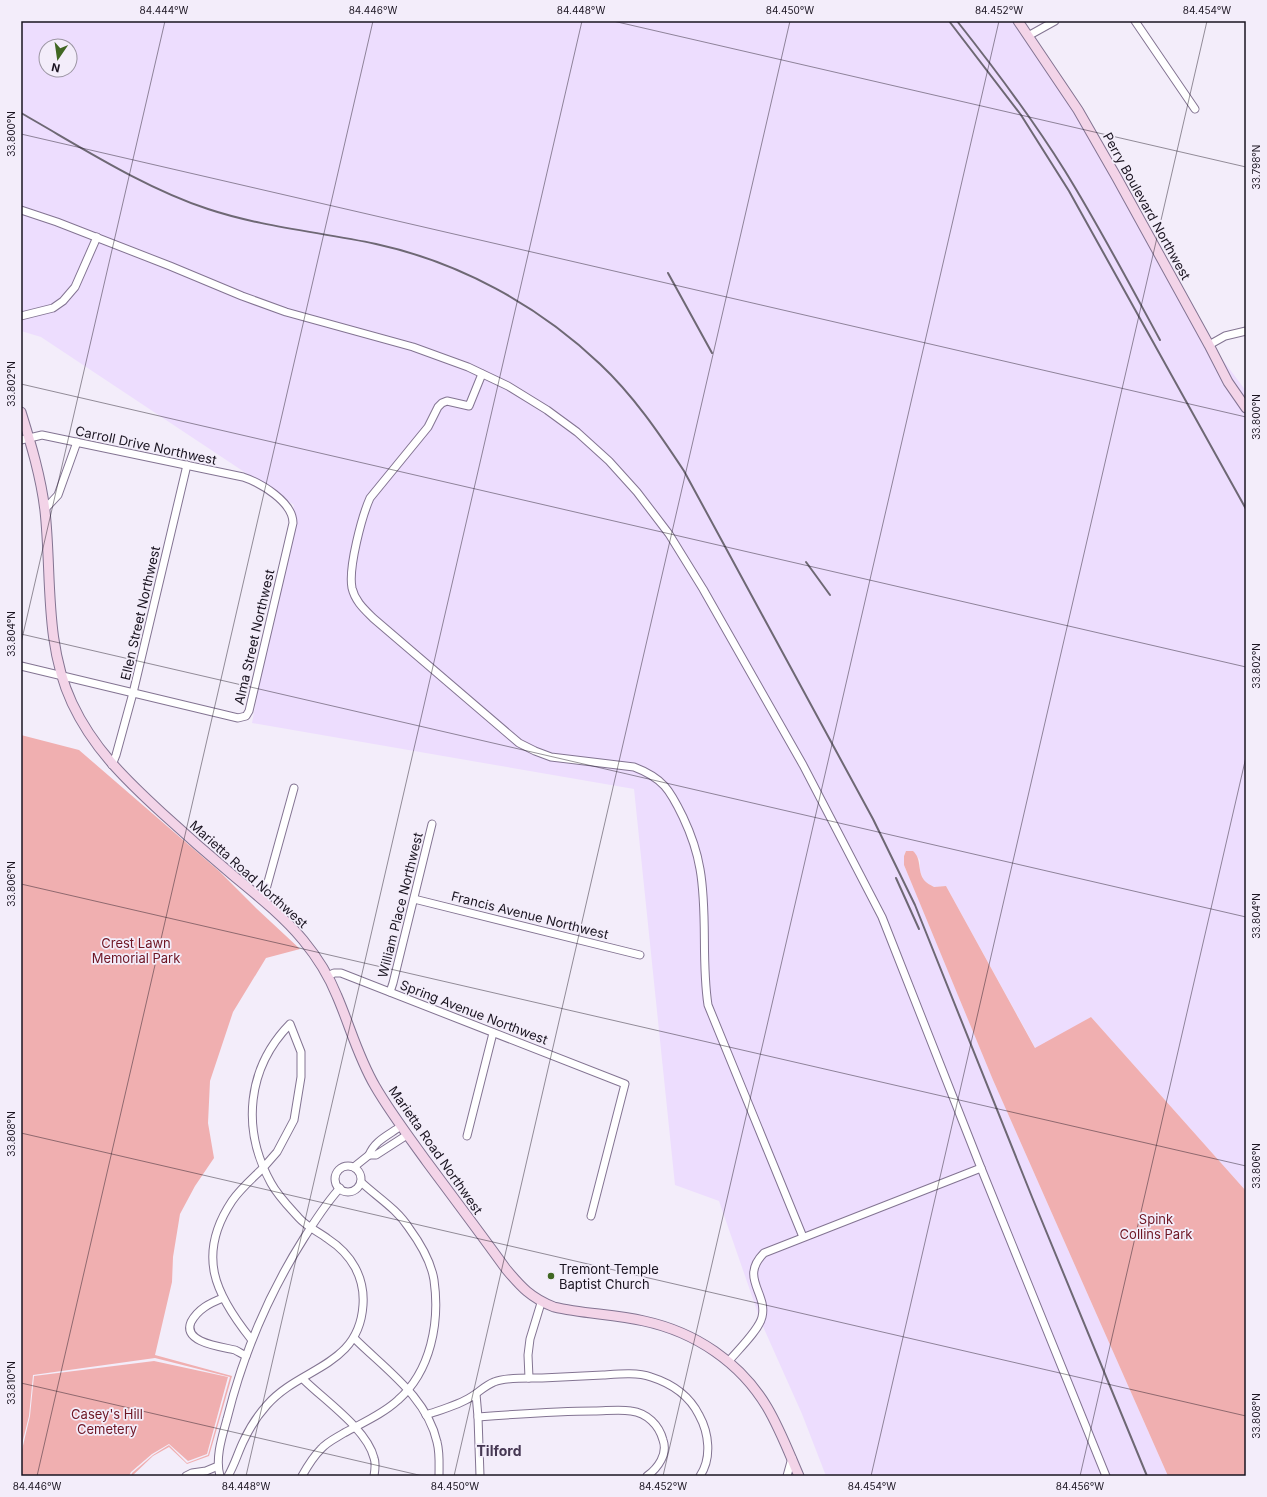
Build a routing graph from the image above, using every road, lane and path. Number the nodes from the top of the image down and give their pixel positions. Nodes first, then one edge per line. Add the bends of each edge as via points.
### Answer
1 (1018, 21) edge
2 (1055, 21) edge
3 (1135, 21) edge
4 (1028, 36) junction
5 (1195, 109) dead end
6 (21, 210) edge
7 (97, 237) junction
8 (21, 310) edge
9 (35, 312) junction
10 (21, 316) edge
11 (1246, 332) edge
12 (1209, 345) junction
13 (482, 374) junction
14 (1246, 408) edge
15 (21, 412) edge
16 (25, 439) edge
17 (77, 442) junction
18 (187, 465) junction
19 (265, 487) joint
20 (45, 510) junction
21 (21, 666) edge
22 (61, 675) junction
23 (133, 693) junction
24 (112, 765) junction
25 (294, 788) dead end
26 (432, 824) dead end
27 (414, 899) junction
28 (263, 900) junction
29 (640, 955) dead end
30 (328, 976) junction
31 (390, 992) junction
32 (493, 1033) junction
33 (401, 1126) junction
34 (407, 1134) junction
35 (467, 1136) dead end
36 (369, 1155) junction
37 (354, 1167) junction
38 (263, 1168) junction
39 (981, 1168) junction
40 (361, 1182) junction
41 (340, 1188) junction
42 (591, 1216) dead end
43 (311, 1228) junction
44 (803, 1237) junction
45 (223, 1298) junction
46 (541, 1302) junction
47 (354, 1338) junction
48 (252, 1339) junction
49 (246, 1356) junction
50 (728, 1362) junction
51 (529, 1378) junction
52 (303, 1379) junction
53 (408, 1389) junction
54 (476, 1394) junction
55 (426, 1415) junction
56 (478, 1416) junction
57 (356, 1427) junction
58 (792, 1458) junction
59 (218, 1466) junction
60 (186, 1476) edge
61 (220, 1476) edge
62 (228, 1476) edge
63 (302, 1476) edge
64 (374, 1476) edge
65 (439, 1476) edge
66 (480, 1476) edge
67 (647, 1476) edge
68 (700, 1476) edge
69 (787, 1476) edge
70 (799, 1476) edge
71 (1106, 1476) edge

1 - 4 main road, Perry Boulevard Northwest
2 - 4 street
3 - 5 street
4 - 12 main road, Perry Boulevard Northwest via 1078,110
6 - 7 street
7 - 9 street via 75,287 64,301 53,308
7 - 13 street via 249,299 286,312 413,347
8 - 9 street
9 - 10 street
11 - 12 street via 1225,336
12 - 14 main road, Perry Boulevard Northwest via 1228,382
13 - 39 street via 541,406 577,432 609,460 669,534 803,765 882,917
13 - 44 street via 469,406 447,401 442,403 428,427 370,498 354,559 352,588 360,605 372,618 519,743 551,757 634,768 647,772 667,787 687,825 700,869 708,1005
15 - 16 main road, Marietta Road Northwest
16 - 17 street, Carroll Drive Northwest via 42,435
16 - 20 main road, Marietta Road Northwest
17 - 18 street, Carroll Drive Northwest
17 - 20 street via 58,495
18 - 19 street, Carroll Drive Northwest via 243,477
18 - 23 street, Ellen Street Northwest
19 - 23 street, Alma Street Northwest via 291,512 293,523 248,714 238,718
20 - 22 main road, Marietta Road Northwest via 53,632
21 - 22 street, Alma Street Northwest
22 - 23 street, Alma Street Northwest
22 - 24 main road, Marietta Road Northwest via 81,722
23 - 24 street, Ellen Street Northwest
24 - 28 main road, Marietta Road Northwest via 193,842
25 - 28 street
26 - 27 street, William Place Northwest
27 - 29 street, Francis Avenue Northwest
27 - 31 street, William Place Northwest
28 - 30 main road, Marietta Road Northwest via 302,938
30 - 31 street, Spring Avenue Northwest via 341,973
30 - 33 main road, Marietta Road Northwest via 370,1077
31 - 32 street, Spring Avenue Northwest
32 - 35 street
32 - 42 street, Spring Avenue Northwest via 625,1084
33 - 34 main road, Marietta Road Northwest
33 - 36 street via 377,1142
34 - 36 street via 376,1155
34 - 46 main road, Marietta Road Northwest via 506,1269 530,1296
36 - 37 street
37 - 40 street via 360,1173
37 - 41 street via 343,1167 338,1171 335,1180
38 - 38 street via 257,1152 251,1118 254,1092 269,1050 290,1024 301,1052 301,1077 294,1120 277,1152
38 - 43 street via 280,1197 300,1220
38 - 45 street via 233,1200 222,1218 214,1239 212,1261 216,1282
39 - 44 street
39 - 71 street
40 - 41 street via 353,1191 344,1191
40 - 53 street via 396,1212 408,1227 429,1262 434,1279 436,1314 430,1348 420,1372
41 - 43 street
43 - 47 street via 339,1247 358,1271 363,1286 363,1305 361,1321
43 - 48 street via 288,1266
44 - 50 street via 770,1249 755,1264 754,1278 763,1306 762,1320
45 - 48 street via 234,1318
45 - 49 street via 199,1312 190,1324 191,1333 196,1339
46 - 50 main road, Marietta Road Northwest via 566,1310 662,1325 706,1345
46 - 51 street via 530,1339
47 - 52 street via 337,1357
47 - 53 street
48 - 49 street
49 - 59 street via 222,1439
50 - 58 main road, Marietta Road Northwest via 767,1407
51 - 54 street via 494,1382
51 - 68 street via 637,1374 650,1376 677,1388 695,1406 706,1431 708,1446
52 - 57 street
52 - 62 street via 281,1392 268,1404 243,1441
53 - 55 street
53 - 57 street via 385,1410
54 - 55 street
54 - 56 street
55 - 65 street via 437,1442
56 - 66 street
56 - 67 street via 580,1411 632,1411 642,1414 658,1426 665,1444 659,1464
57 - 63 street via 322,1448
57 - 64 street via 371,1449
58 - 69 street
58 - 70 main road, Marietta Road Northwest
59 - 60 street
59 - 61 street

